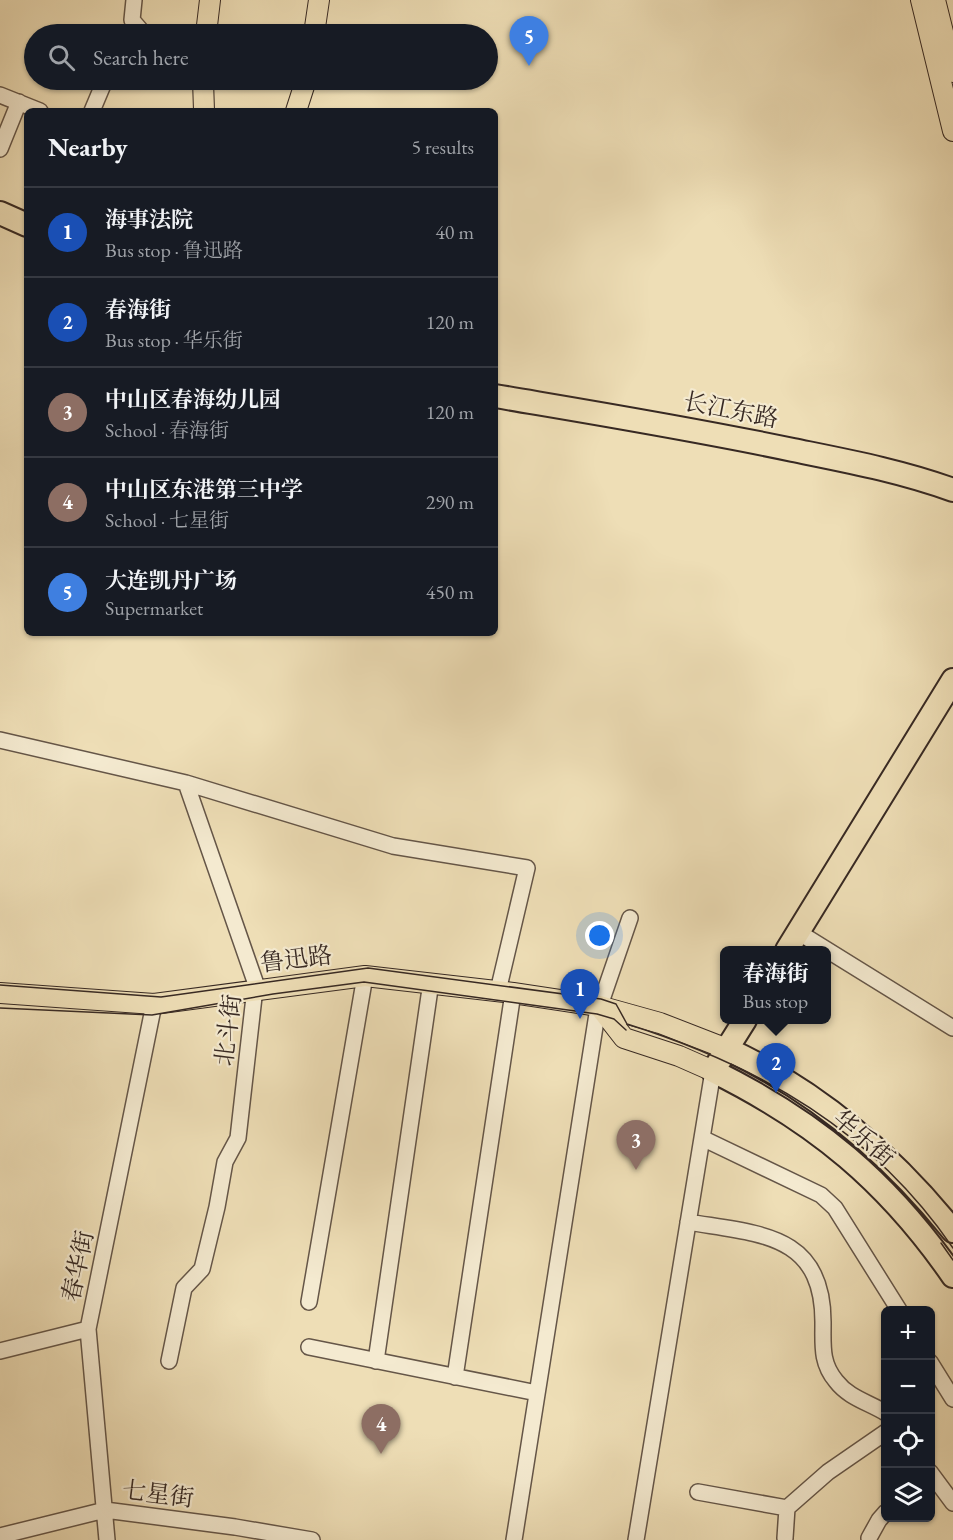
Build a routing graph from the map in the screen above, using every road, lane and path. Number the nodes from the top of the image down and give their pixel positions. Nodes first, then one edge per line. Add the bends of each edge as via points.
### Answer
1 (134, 0) edge
2 (210, 0) edge
3 (319, 0) edge
4 (921, 0) edge
5 (935, 0) edge
6 (135, 24) edge
7 (207, 24) edge
8 (315, 24) edge
9 (953, 72) edge
10 (101, 90) edge
11 (201, 90) edge
12 (303, 90) edge
13 (0, 95) edge
14 (19, 102) junction
15 (33, 108) edge
16 (93, 108) edge
17 (204, 108) edge
18 (298, 108) edge
19 (953, 131) edge
20 (0, 150) edge
21 (0, 199) edge
22 (24, 210) edge
23 (0, 213) edge
24 (24, 224) edge
25 (498, 384) edge
26 (498, 397) edge
27 (953, 476) edge
28 (953, 490) edge
29 (953, 681) edge
30 (0, 740) edge
31 (186, 783) junction
32 (630, 918) dead end
33 (793, 941) edge
34 (831, 962) edge
35 (365, 976) junction
36 (431, 982) junction
37 (258, 990) junction
38 (505, 992) junction
39 (0, 993) edge
40 (154, 1004) junction
41 (599, 1006) junction
42 (742, 1024) edge
43 (953, 1028) edge
44 (727, 1048) junction
45 (713, 1071) junction
46 (702, 1138) junction
47 (688, 1221) junction
48 (953, 1232) edge
49 (953, 1276) edge
50 (309, 1302) dead end
51 (896, 1306) edge
52 (88, 1329) junction
53 (309, 1347) dead end
54 (0, 1351) edge
55 (169, 1361) dead end
56 (376, 1361) junction
57 (935, 1370) edge
58 (454, 1377) junction
59 (537, 1393) junction
60 (953, 1399) edge
61 (881, 1411) edge
62 (881, 1435) edge
63 (935, 1480) edge
64 (698, 1492) dead end
65 (953, 1503) edge
66 (787, 1508) junction
67 (105, 1510) junction
68 (881, 1517) edge
69 (0, 1536) edge
70 (785, 1538) dead end
71 (869, 1538) dead end
72 (107, 1540) edge
73 (312, 1540) edge
74 (514, 1540) edge
75 (636, 1540) edge

1 - 6 street via 132,20
2 - 7 main road
3 - 8 main road
4 - 19 main road
5 - 9 main road
10 - 16 street
11 - 17 main road
12 - 18 main road
13 - 14 street
14 - 15 street
14 - 20 street
21 - 22 highway
23 - 24 highway
25 - 27 highway, 长江东路 via 709,420 907,462
26 - 28 highway, 长江东路 via 717,434 884,469
29 - 33 highway
30 - 31 street
31 - 37 street, 北斗街
31 - 38 street via 393,846 527,868
32 - 41 street
34 - 43 street
35 - 36 main road, 鲁迅路
35 - 37 main road, 鲁迅路
35 - 50 street
36 - 38 main road, 鲁迅路
36 - 56 street
37 - 40 main road, 鲁迅路
37 - 55 street, 北斗街 via 254,997 238,1138 225,1162 202,1269 184,1288
38 - 41 main road, 鲁迅路
38 - 58 street
39 - 40 main road, 鲁迅路
40 - 52 street, 春华街
41 - 44 main road, 鲁迅路
41 - 45 main road via 624,1038
41 - 59 street
42 - 44 highway
44 - 45 highway
44 - 48 highway, 华乐街 via 817,1100 847,1123 902,1173
45 - 46 street
45 - 49 highway, 华乐街 via 802,1121 855,1164 909,1218
46 - 47 street
46 - 51 street via 829,1201
47 - 61 street via 766,1235 788,1246 806,1262 818,1282 823,1301 822,1349 826,1366 848,1395
47 - 75 street
52 - 54 street
52 - 67 street, 春华街
53 - 56 street
56 - 58 street
57 - 60 street
58 - 59 street
59 - 74 street
62 - 66 street via 828,1472
63 - 65 street
64 - 66 street
66 - 70 street
67 - 69 street, 七星街
67 - 72 street, 春华街
67 - 73 street, 七星街
68 - 71 street

